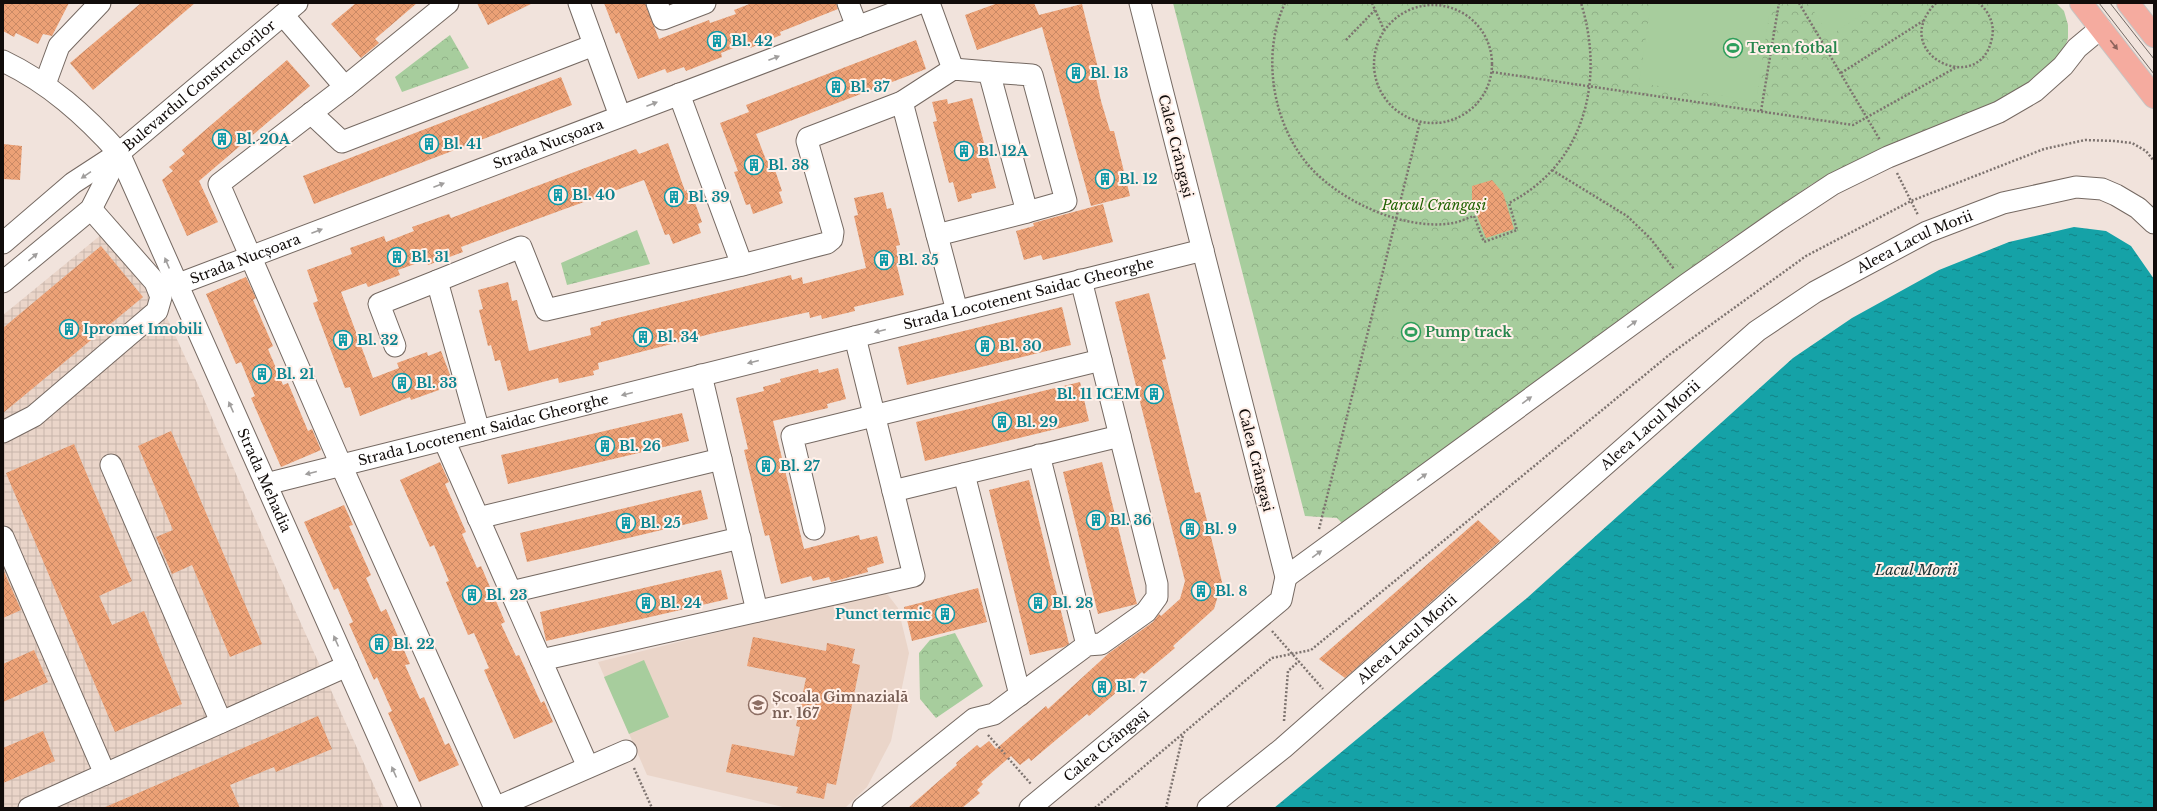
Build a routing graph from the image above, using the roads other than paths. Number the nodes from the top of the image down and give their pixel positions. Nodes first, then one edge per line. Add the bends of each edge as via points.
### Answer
1 (100, 3) edge
2 (448, 3) edge
3 (579, 3) edge
4 (657, 3) edge
5 (705, 3) edge
6 (848, 3) edge
7 (920, 3) edge
8 (929, 3) edge
9 (1140, 3) edge
10 (2081, 3) edge
11 (2128, 3) edge
12 (290, 9) edge
13 (857, 27) junction
14 (2100, 28) junction
15 (2154, 36) edge
16 (594, 45) junction
17 (3, 61) edge
18 (954, 69) junction
19 (989, 72) junction
20 (45, 84) junction
21 (345, 87) junction
22 (679, 94) junction
23 (2154, 97) edge
24 (902, 102) junction
25 (311, 113) junction
26 (620, 116) junction
27 (119, 153) junction
28 (91, 208) junction
29 (1026, 212) junction
30 (2154, 223) edge
31 (7, 234) edge
32 (937, 235) junction
33 (1203, 250) junction
34 (250, 256) junction
35 (742, 265) junction
36 (1081, 280) junction
37 (437, 281) junction
38 (3, 282) edge
39 (176, 285) junction
40 (957, 311) junction
41 (854, 337) junction
42 (395, 346) dead end
43 (1101, 360) junction
44 (701, 375) junction
45 (874, 416) junction
46 (479, 431) junction
47 (3, 432) edge
48 (1120, 436) junction
49 (444, 440) junction
50 (1039, 455) junction
51 (721, 459) junction
52 (111, 465) dead end
53 (341, 465) junction
54 (964, 474) junction
55 (266, 484) junction
56 (893, 491) junction
57 (478, 518) junction
58 (814, 529) dead end
59 (3, 537) edge
60 (740, 538) junction
61 (1286, 577) junction
62 (511, 592) junction
63 (757, 611) junction
64 (1087, 645) junction
65 (541, 660) junction
66 (347, 666) junction
67 (1020, 695) junction
68 (220, 722) junction
69 (626, 751) road end
70 (588, 767) junction
71 (105, 774) junction
72 (1036, 803) edge
73 (29, 808) edge
74 (410, 808) edge
75 (495, 808) edge
76 (863, 808) edge
77 (1208, 808) edge

1 - 20 street via 59,46
2 - 21 street
3 - 16 street
4 - 5 street via 663,19
6 - 13 street
7 - 13 street, Strada Nucșoara
8 - 18 street
9 - 33 street, Calea Crângași
10 - 14 main road
11 - 15 main road
12 - 21 street
12 - 27 street, Bulevardul Constructorilor
22 -> 13 street, Strada Nucșoara
14 -> 23 main road
61 -> 14 street via 1687,284 1833,184 1888,157 1999,112 2035,91 2055,75 2077,48
16 - 25 street via 342,142
16 - 26 street
17 - 20 street
18 - 19 street
18 - 24 street
19 - 29 street
19 - 29 street via 1032,75 1066,201
20 - 27 street via 77,109
21 - 25 street
26 -> 22 street, Strada Nucșoara
22 - 35 street
24 - 32 street
24 - 35 street via 807,140 833,232 829,242
25 - 34 street via 219,184
34 -> 26 street, Strada Nucșoara
27 - 28 street, Bulevardul Constructorilor
27 -> 31 street, Bulevardul Constructorilor via 74,183
39 -> 27 street, Strada Mehadia
38 -> 28 street, Bulevardul Constructorilor
28 - 47 street via 155,282 161,297 157,311 34,416
29 - 32 street
30 - 77 street, Aleea Lacul Morii via 2138,208 2102,189 2088,187 2062,190 2003,203 1927,232 1815,292 1757,331 1283,748
32 - 40 street
33 - 36 street, Strada Locotenent Saidac Gheorghe
33 - 61 street, Calea Crângași
34 - 39 street, Strada Nucșoara
34 - 53 street
35 - 37 street via 546,310 521,247
36 - 40 street, Strada Locotenent Saidac Gheorghe
36 - 43 street
37 - 42 street via 380,304
37 - 46 street
55 -> 39 street, Strada Mehadia
40 -> 41 street, Strada Locotenent Saidac Gheorghe
41 -> 44 street, Strada Locotenent Saidac Gheorghe
41 - 45 street
43 - 45 street
43 - 48 street
44 -> 46 street, Strada Locotenent Saidac Gheorghe
44 - 51 street
45 - 56 street
45 - 58 street via 792,436
46 - 49 street, Strada Locotenent Saidac Gheorghe
48 - 50 street
48 - 64 street via 1158,591 1146,612 1101,644
49 - 53 street, Strada Locotenent Saidac Gheorghe
49 - 57 street
50 - 54 street
50 - 64 street
51 - 57 street
51 - 60 street
52 - 68 street
53 -> 55 street, Strada Locotenent Saidac Gheorghe
53 - 75 street
54 - 56 street
54 - 67 street
66 -> 55 street, Strada Mehadia
56 - 63 street via 914,576
57 - 62 street
59 - 71 street
60 - 62 street
60 - 63 street
61 - 72 street, Calea Crângași via 1281,600
62 - 65 street
63 - 65 street
64 - 67 street
65 - 70 street
66 - 68 street
74 -> 66 street, Strada Mehadia
67 - 76 street via 994,714 974,719
68 - 71 street
69 - 70 street
70 - 75 street
71 - 73 street

